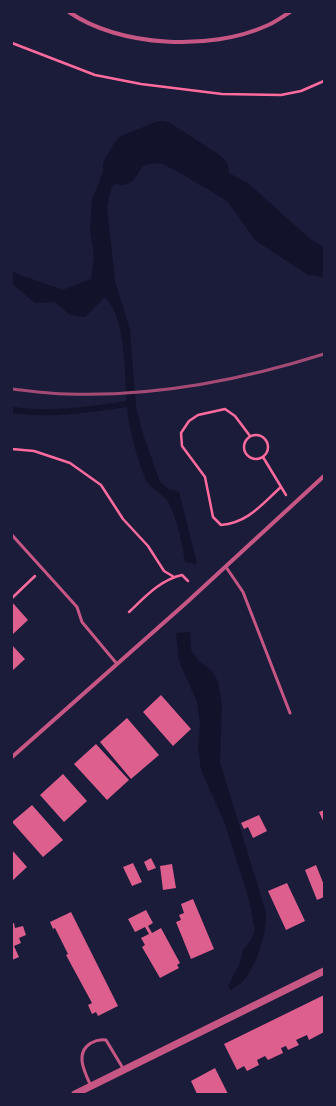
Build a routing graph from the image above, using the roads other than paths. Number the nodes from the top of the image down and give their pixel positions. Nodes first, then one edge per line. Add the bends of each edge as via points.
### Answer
1 (69, 12) edge
2 (290, 12) edge
3 (324, 476) edge
4 (12, 535) edge
5 (226, 567) junction
6 (117, 664) junction
7 (290, 713) dead end
8 (12, 757) edge
9 (324, 971) edge
10 (124, 1070) junction
11 (91, 1086) junction
12 (75, 1094) edge

1 - 2 street via 122,36 174,43 222,39 266,26
3 - 5 street
4 - 6 lane via 77,608 82,622
5 - 6 street
5 - 7 lane via 243,592
6 - 8 street
9 - 10 street
10 - 11 street
10 - 11 lane via 106,1040 94,1041 82,1052 82,1063
11 - 12 street

